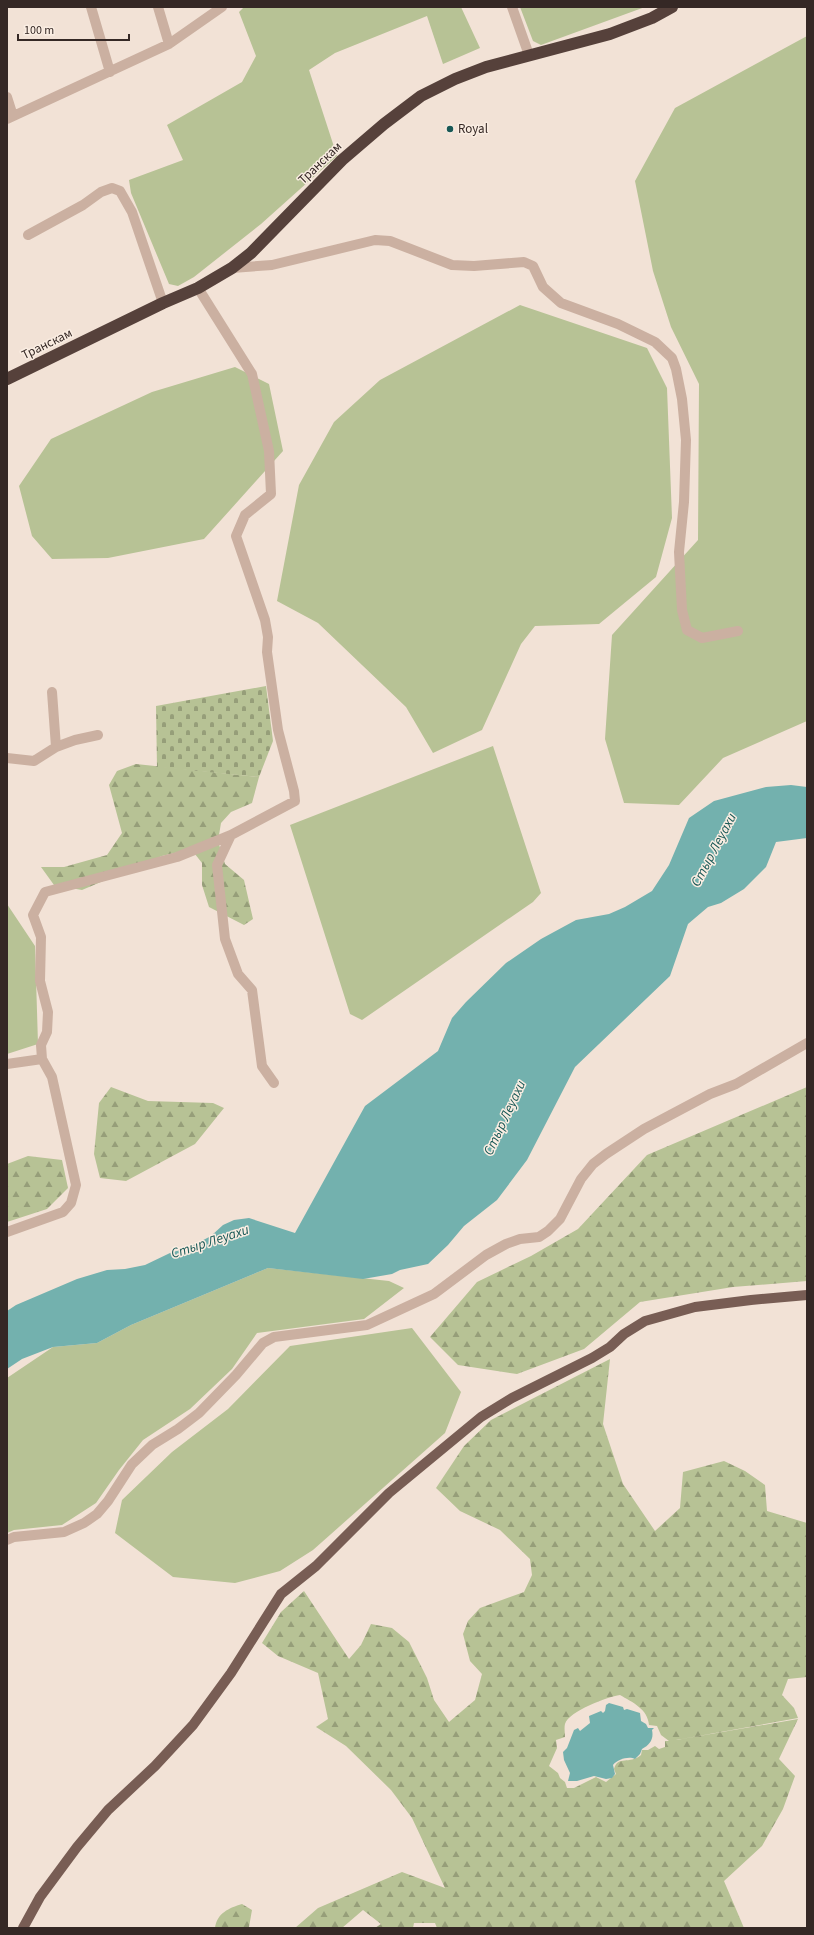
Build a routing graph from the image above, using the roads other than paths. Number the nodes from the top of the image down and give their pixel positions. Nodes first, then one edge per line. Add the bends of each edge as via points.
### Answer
1 (91, 7) edge
2 (158, 7) edge
3 (222, 7) edge
4 (512, 7) edge
5 (672, 7) edge
6 (169, 44) junction
7 (529, 55) junction
8 (110, 72) junction
9 (7, 96) edge
10 (10, 118) edge
11 (28, 235) dead end
12 (232, 268) junction
13 (198, 288) junction
14 (163, 303) junction
15 (7, 379) edge
16 (738, 631) dead end
17 (52, 692) dead end
18 (98, 735) dead end
19 (56, 747) junction
20 (7, 758) edge
21 (231, 835) junction
22 (807, 1043) edge
23 (42, 1059) junction
24 (7, 1064) edge
25 (274, 1083) dead end
26 (7, 1232) edge
27 (807, 1295) edge
28 (7, 1540) edge
29 (23, 1928) edge

1 - 8 street
2 - 6 street
3 - 6 street
4 - 7 street
5 - 7 highway, Транскам via 652,18 610,34
6 - 8 street
7 - 12 highway, Транскам via 486,67 421,96 342,160 251,253
8 - 10 street
9 - 10 street
11 - 14 street via 83,205 101,192 112,188 120,191 132,212
12 - 13 highway, Транскам
12 - 16 street via 272,265 375,240 390,241 452,265 524,262 533,266 543,287 561,303 618,324 655,342 672,358 682,399 686,440 679,552 682,610 687,630 702,638
13 - 14 highway, Транскам
13 - 21 street via 252,374 268,444 271,494 245,515 236,536 268,637 267,652 278,730 295,801
14 - 15 highway, Транскам
17 - 19 street
18 - 19 street
19 - 20 street via 34,761
21 - 23 street via 177,857 45,892 33,915 41,936 40,981 48,1012 47,1032 41,1045
21 - 25 street via 217,865 225,939 238,974 252,990 262,1066
22 - 28 street via 736,1084 710,1094 644,1129 606,1154 593,1164 581,1179 560,1219 538,1237 506,1244 486,1255 434,1294 367,1324 274,1337 263,1343 199,1413 152,1445 132,1464 97,1514 64,1532
23 - 24 street
23 - 26 street via 52,1078 76,1185 71,1202 63,1212
27 - 29 main road via 694,1307 645,1322 592,1358 512,1398 481,1417 388,1493 316,1566 281,1594 193,1725 156,1766 108,1810 76,1847 40,1897

